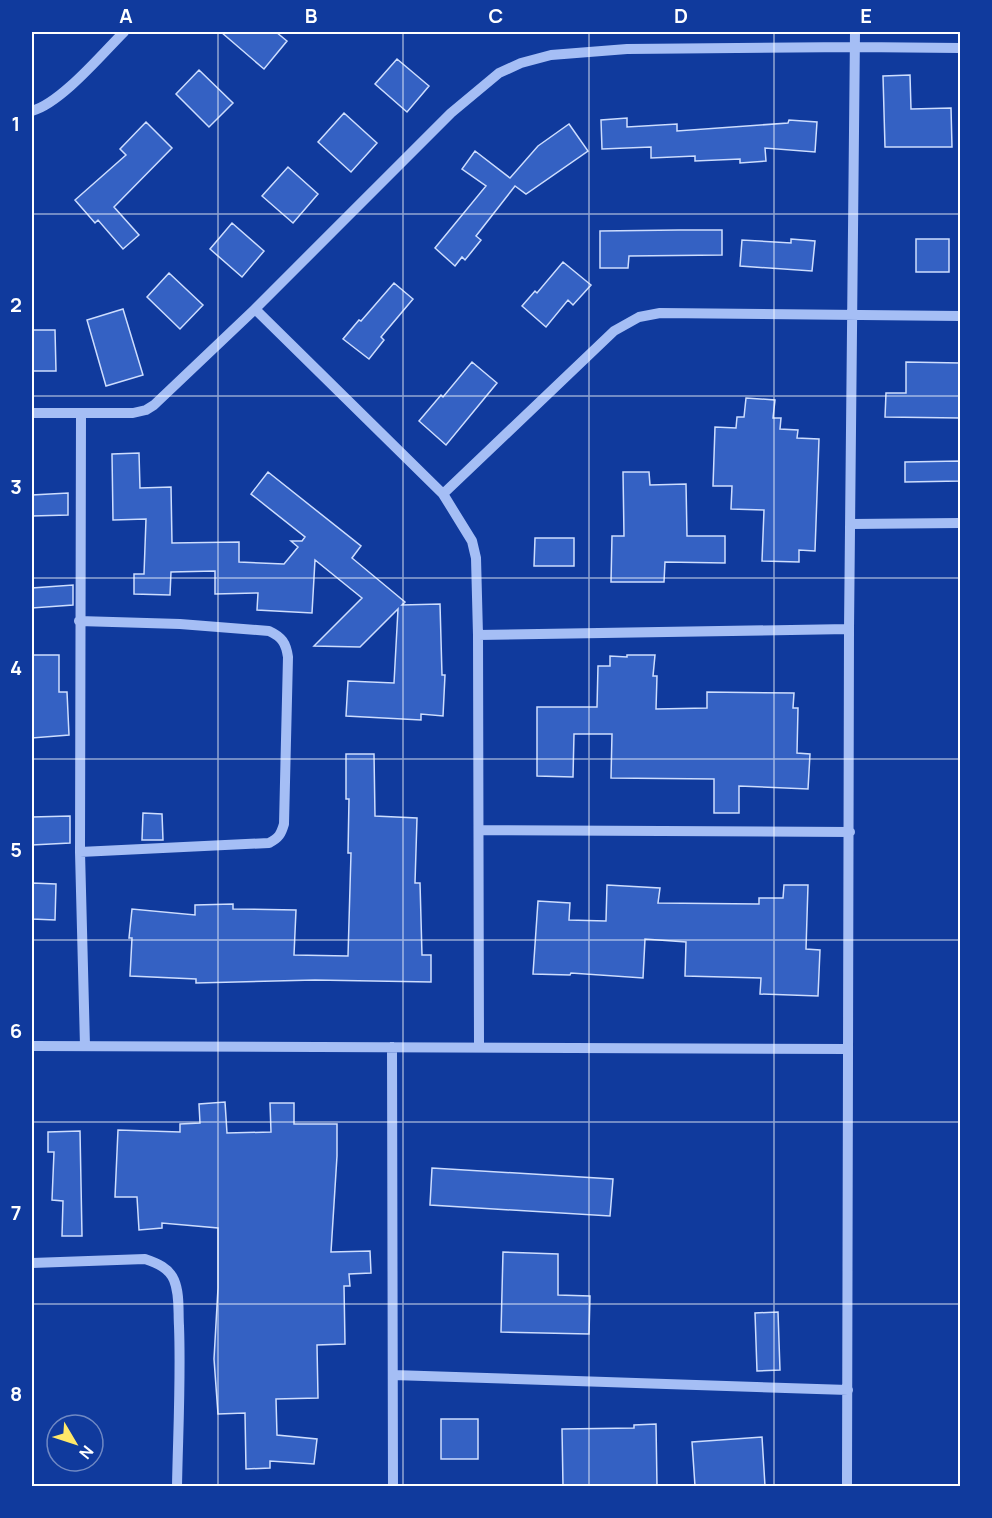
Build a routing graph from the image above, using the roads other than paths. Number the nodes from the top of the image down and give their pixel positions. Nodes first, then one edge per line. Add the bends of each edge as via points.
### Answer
1 (124, 32) edge
2 (855, 32) edge
3 (855, 47) junction
4 (960, 48) edge
5 (32, 111) edge
6 (255, 309) junction
7 (851, 315) junction
8 (960, 316) edge
9 (32, 413) edge
10 (81, 414) junction
11 (443, 494) junction
12 (960, 523) edge
13 (851, 524) junction
14 (80, 621) junction
15 (849, 629) junction
16 (478, 635) junction
17 (479, 830) junction
18 (850, 832) junction
19 (80, 852) junction
20 (32, 1046) edge
21 (85, 1046) junction
22 (392, 1047) junction
23 (478, 1047) junction
24 (848, 1049) junction
25 (32, 1263) edge
26 (393, 1375) junction
27 (848, 1390) junction
28 (177, 1486) edge
29 (393, 1486) edge
30 (847, 1486) edge

1 - 5 street via 55,98
2 - 3 street
3 - 4 street
3 - 6 street via 627,49 551,55 521,63 499,73 451,113
3 - 7 street
6 - 10 street via 146,410
6 - 11 street
7 - 8 street
7 - 11 street via 660,313 639,317 607,338
7 - 13 street
9 - 10 street
10 - 14 street
11 - 16 street via 472,541
12 - 13 street
13 - 15 street
14 - 19 street
14 - 19 street via 269,631 280,635 288,657 284,824 277,839 269,843
15 - 16 street
15 - 18 street
16 - 17 street
17 - 18 street
17 - 23 street
18 - 24 street
19 - 21 street
20 - 21 street
21 - 22 street
22 - 23 street
22 - 26 street
23 - 24 street
24 - 27 street
25 - 28 street via 145,1259 174,1279 180,1355
26 - 27 street
26 - 29 street
27 - 30 street

